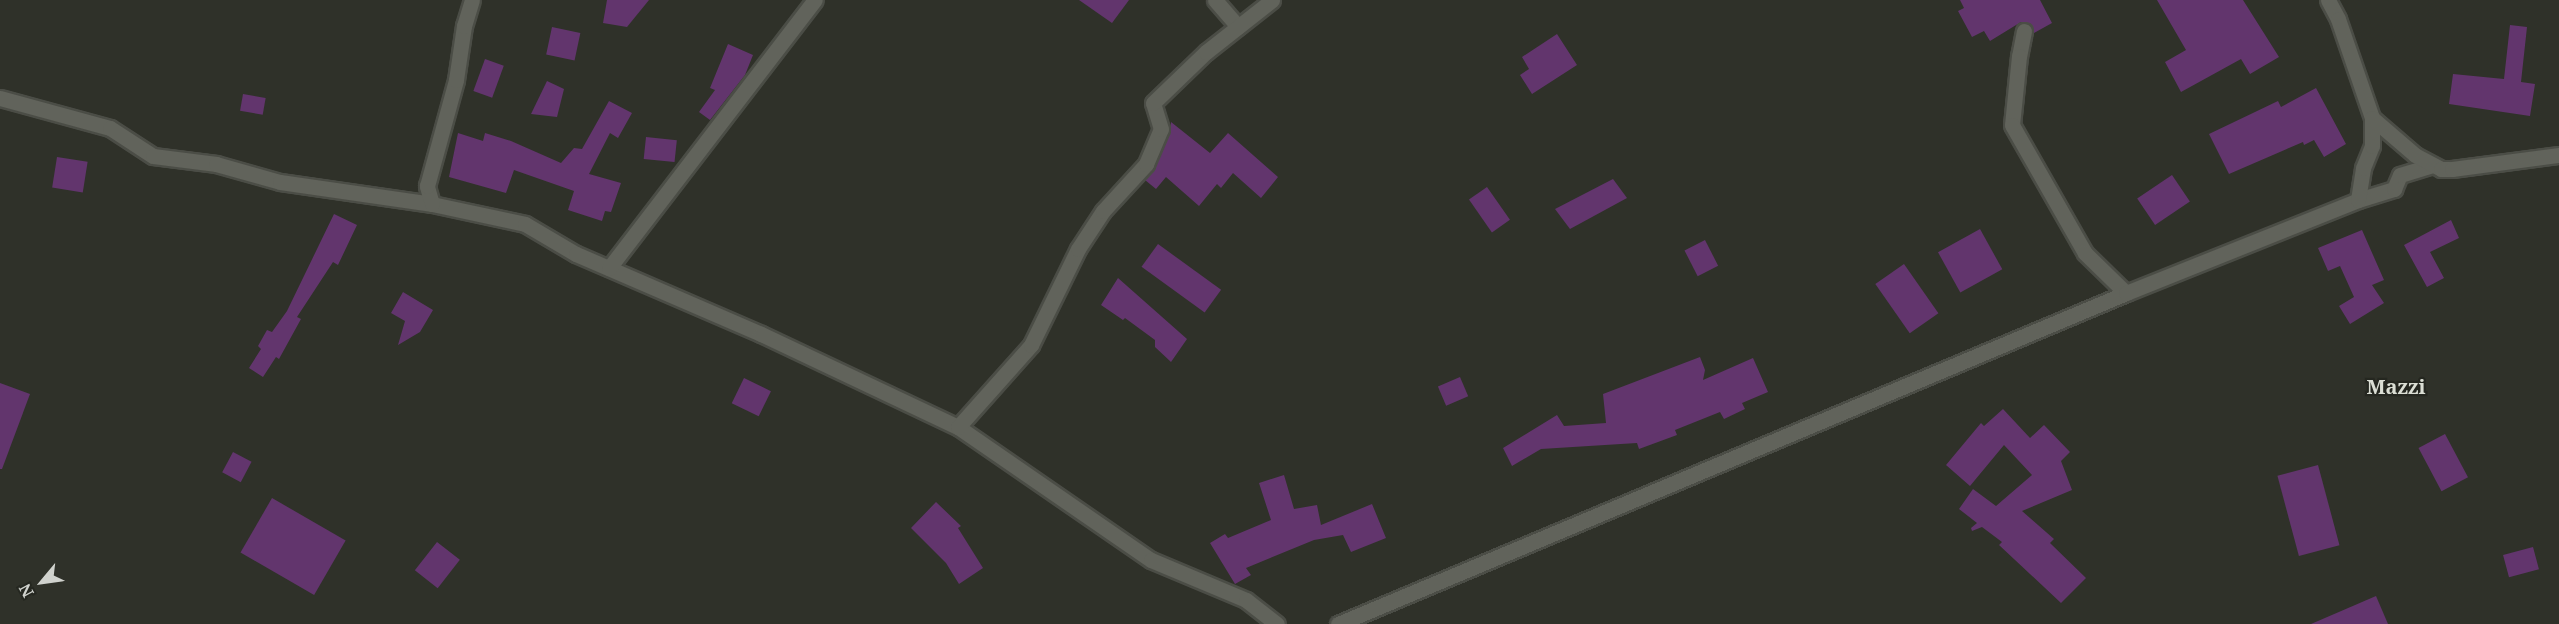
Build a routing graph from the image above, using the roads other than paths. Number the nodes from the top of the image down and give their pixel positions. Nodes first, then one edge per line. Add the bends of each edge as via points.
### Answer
1 (472, 0) edge
2 (814, 0) edge
3 (1215, 0) edge
4 (1272, 0) edge
5 (2328, 0) edge
6 (1238, 26) junction
7 (2024, 31) dead end
8 (0, 98) edge
9 (2373, 118) junction
10 (2559, 155) edge
11 (2432, 165) junction
12 (2358, 200) junction
13 (432, 204) junction
14 (609, 268) junction
15 (2126, 293) junction
16 (958, 427) junction
17 (1277, 624) edge
18 (1338, 624) edge

1 - 13 street via 456,80 427,186
2 - 14 street
3 - 6 street
4 - 6 street
5 - 9 street
6 - 16 street via 1154,103 1161,129 1146,164 1103,210 1078,249 1031,345
7 - 15 street via 2012,125 2085,253
8 - 13 street via 110,128 153,156 216,164 280,182
9 - 11 street
9 - 12 street via 2372,146 2363,168
10 - 11 street via 2462,169
11 - 12 street via 2400,175 2394,189
12 - 15 street
13 - 14 street via 525,224
14 - 16 street
15 - 18 street
16 - 17 street via 1151,560 1246,600

